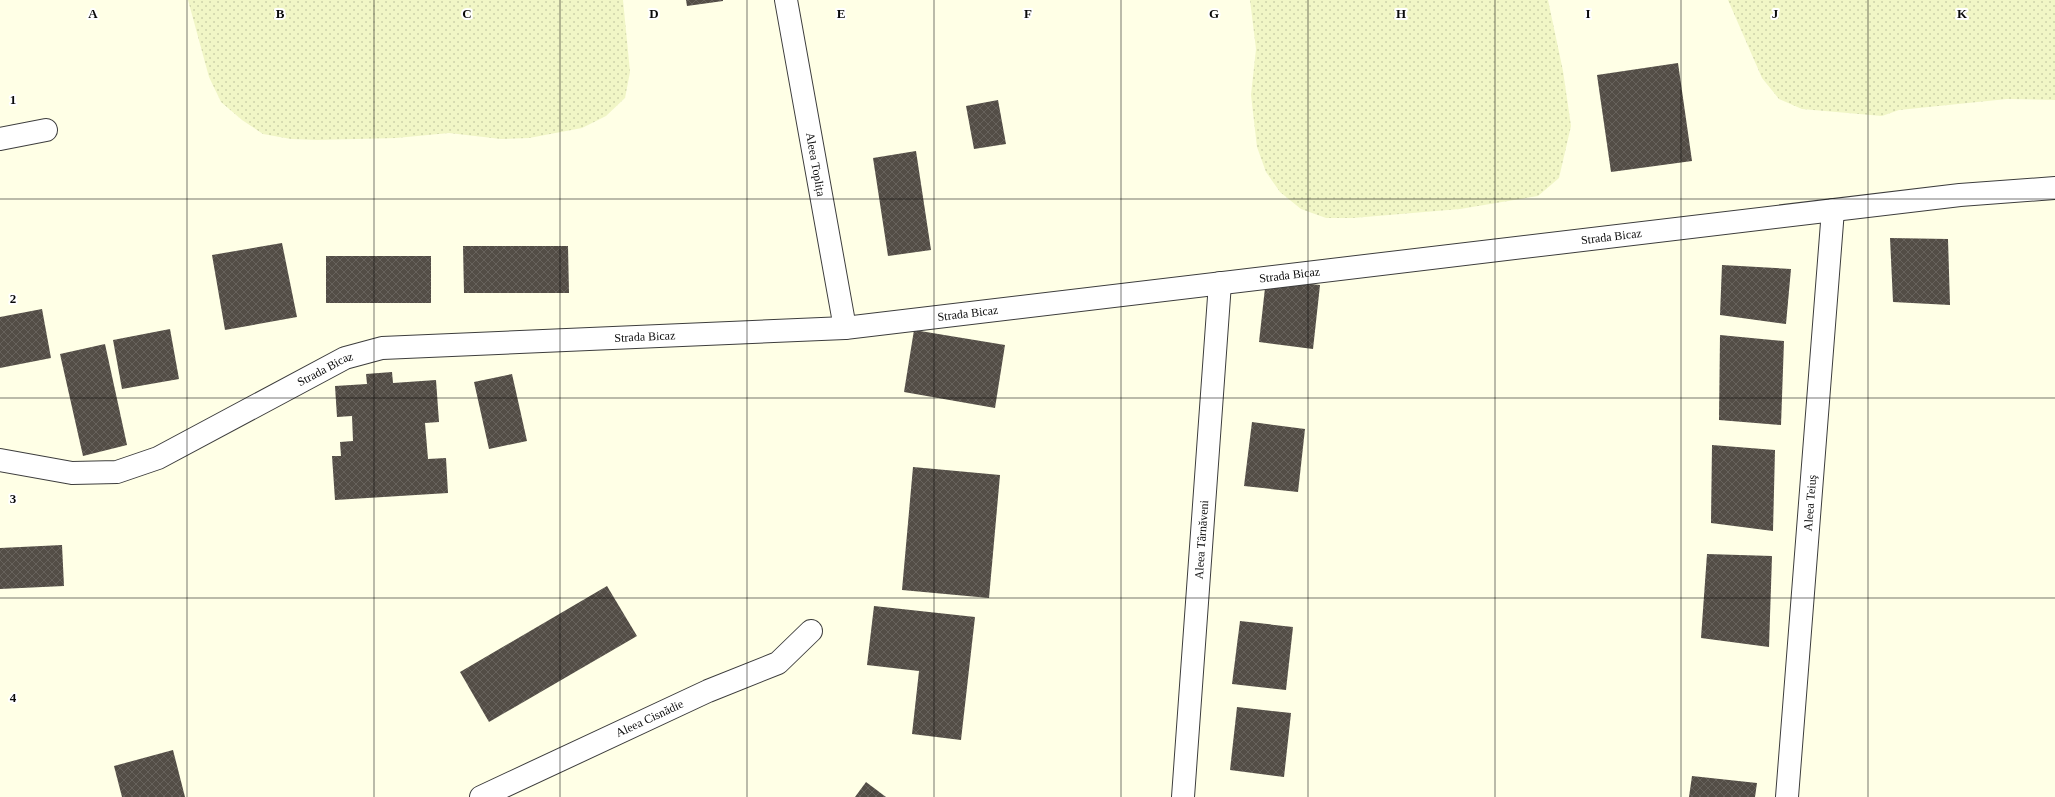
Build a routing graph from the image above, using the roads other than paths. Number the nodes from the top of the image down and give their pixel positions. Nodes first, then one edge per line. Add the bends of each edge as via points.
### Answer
1 (786, 0) edge
2 (46, 130) dead end
3 (0, 139) edge
4 (2055, 188) edge
5 (1833, 210) junction
6 (1220, 283) junction
7 (845, 328) junction
8 (0, 460) edge
9 (811, 631) dead end
10 (481, 797) edge
11 (1183, 797) edge
12 (1787, 797) edge

1 - 7 street, Aleea Toplița
2 - 3 street
4 - 5 street, Strada Bicaz via 1960,195
5 - 6 street, Strada Bicaz
5 - 12 street, Aleea Teiuş
6 - 7 street, Strada Bicaz
6 - 11 street, Aleea Târnăveni
7 - 8 street, Strada Bicaz via 382,348 344,358 158,458 117,472 72,473
9 - 10 street, Aleea Cisnădie via 778,663 708,691

